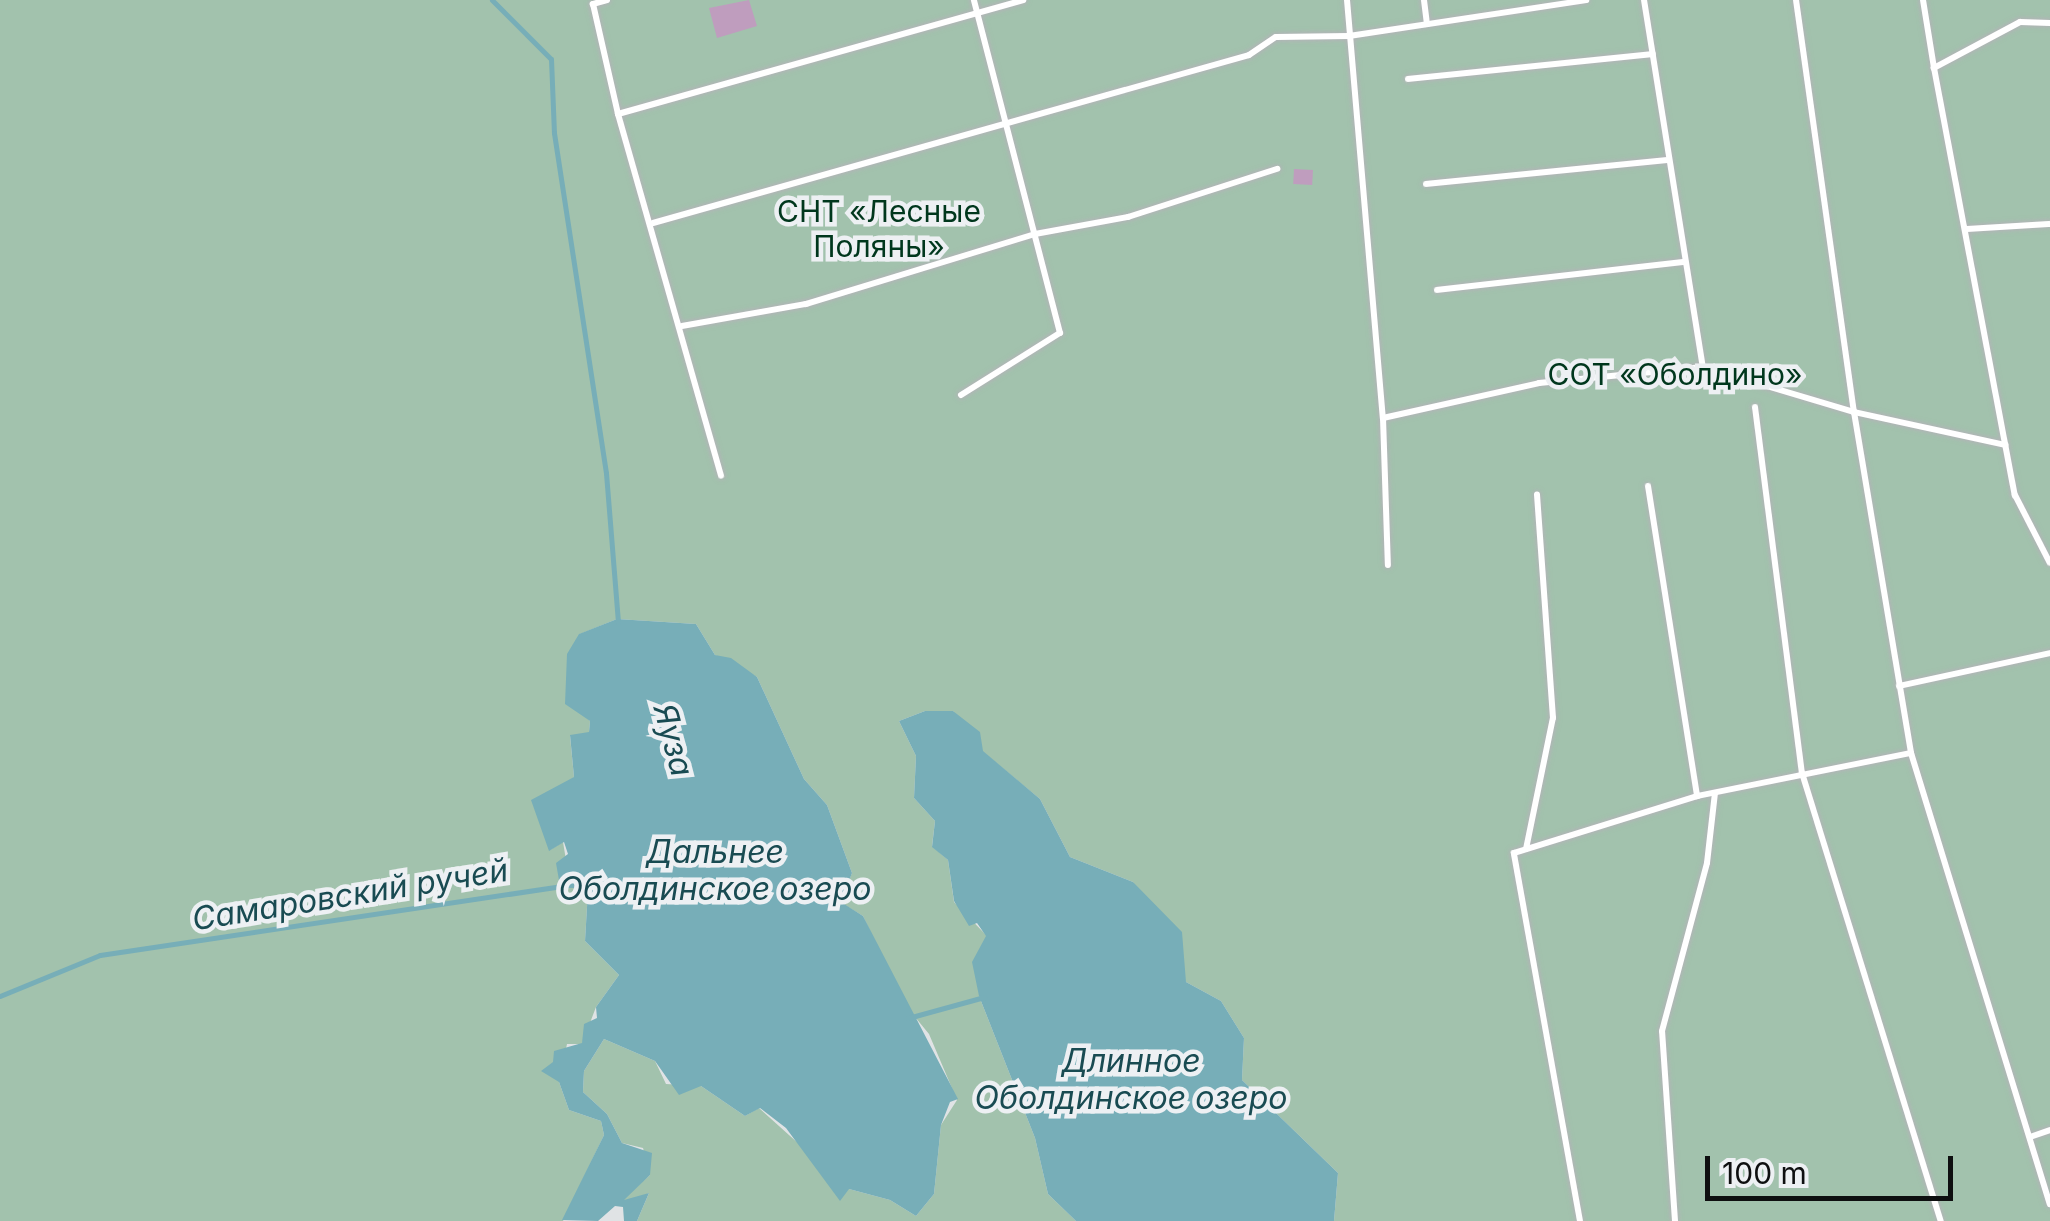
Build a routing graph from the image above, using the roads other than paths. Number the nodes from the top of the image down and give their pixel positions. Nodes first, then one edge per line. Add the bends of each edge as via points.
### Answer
1 (607, 0) edge
2 (974, 0) edge
3 (1023, 0) edge
4 (1347, 0) edge
5 (1424, 0) edge
6 (1586, 0) edge
7 (1644, 0) edge
8 (1796, 0) edge
9 (1923, 0) edge
10 (977, 14) junction
11 (2050, 22) edge
12 (1427, 24) junction
13 (1349, 36) junction
14 (1653, 54) junction
15 (1934, 68) junction
16 (1408, 79) dead end
17 (618, 114) junction
18 (1007, 124) junction
19 (1667, 160) junction
20 (1276, 170) dead end
21 (1426, 184) dead end
22 (653, 223) junction
23 (2050, 224) edge
24 (1966, 229) junction
25 (1035, 234) junction
26 (1684, 262) junction
27 (1438, 290) dead end
28 (682, 326) junction
29 (1703, 368) junction
30 (961, 395) dead end
31 (1755, 407) dead end
32 (1854, 412) junction
33 (1383, 418) junction
34 (2005, 445) junction
35 (721, 476) dead end
36 (1648, 486) dead end
37 (1537, 495) dead end
38 (2050, 564) edge
39 (1388, 565) dead end
40 (2050, 653) edge
41 (1898, 686) junction
42 (1911, 753) junction
43 (1802, 773) junction
44 (1714, 792) junction
45 (1697, 796) junction
46 (1526, 849) junction
47 (2050, 1130) edge
48 (2030, 1136) junction
49 (2050, 1204) edge
50 (1580, 1221) edge
51 (1675, 1221) edge
52 (1941, 1221) edge

1 - 17 lane via 593,4
2 - 10 lane
3 - 10 lane
4 - 13 lane
5 - 12 lane
6 - 12 lane
7 - 14 lane
8 - 32 lane
9 - 15 lane
10 - 17 lane
10 - 18 lane
11 - 15 lane via 2020,22
12 - 13 lane
13 - 18 lane via 1276,37 1249,54
13 - 33 lane
14 - 16 lane
14 - 19 lane
15 - 24 lane
17 - 22 lane
18 - 22 lane
18 - 25 lane
19 - 21 lane
19 - 26 lane
20 - 25 lane via 1128,217
22 - 28 lane
23 - 24 lane
24 - 34 lane
25 - 28 lane via 806,304
25 - 30 lane via 1060,332
26 - 27 lane
26 - 29 lane
28 - 35 lane
29 - 32 lane
29 - 33 lane via 1539,383
31 - 43 lane
32 - 34 lane
32 - 41 lane
33 - 39 lane
34 - 38 lane via 2015,494
36 - 45 lane
37 - 46 lane via 1554,718
40 - 41 lane
41 - 42 lane
42 - 43 lane
42 - 48 lane
43 - 44 lane
43 - 52 lane
44 - 45 lane
44 - 51 lane via 1708,863 1662,1031
45 - 46 lane
46 - 50 lane via 1514,852
47 - 48 lane
48 - 49 lane

